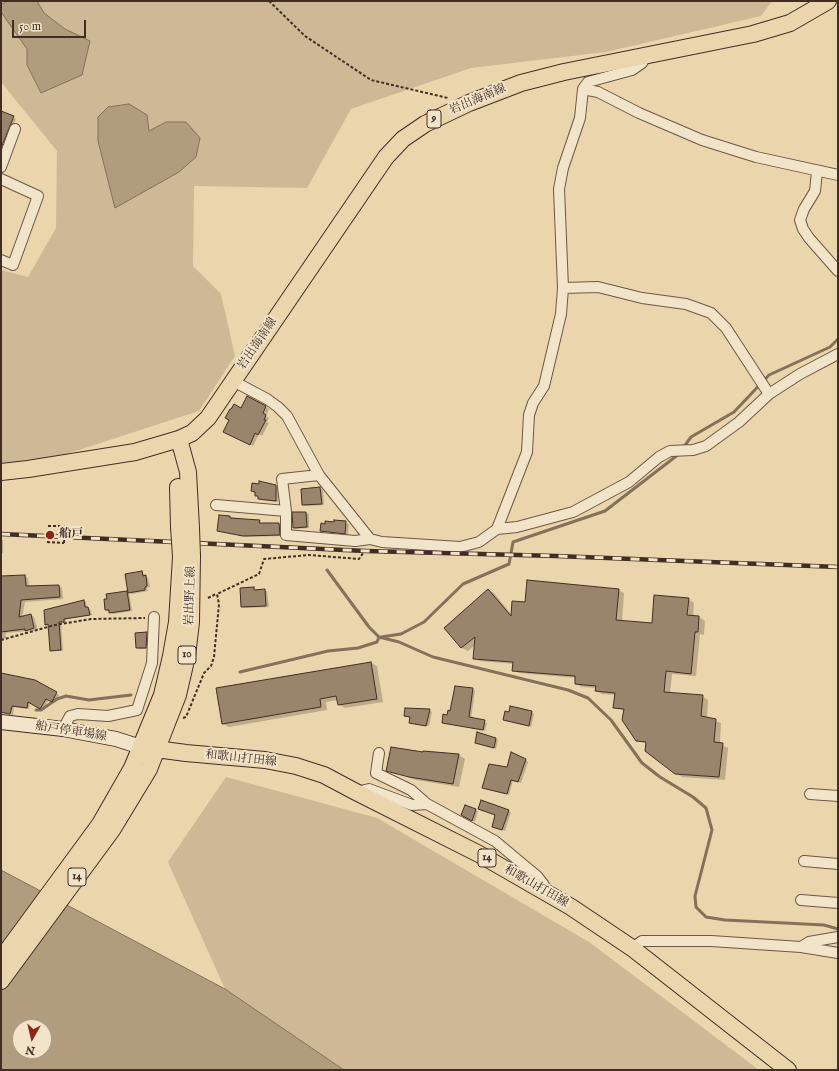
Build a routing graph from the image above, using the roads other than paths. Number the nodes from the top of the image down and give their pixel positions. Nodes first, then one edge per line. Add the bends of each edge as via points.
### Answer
1 (828, 1) edge
2 (645, 57) junction
3 (583, 89) junction
4 (15, 129) dead end
5 (1, 167) edge
6 (817, 172) junction
7 (838, 175) edge
8 (1, 179) edge
9 (1, 260) edge
10 (838, 271) edge
11 (563, 288) junction
12 (838, 354) edge
13 (233, 381) junction
14 (769, 394) junction
15 (179, 439) junction
16 (1, 472) edge
17 (319, 475) junction
18 (216, 505) dead end
19 (286, 510) junction
20 (497, 529) junction
21 (370, 539) junction
22 (186, 556) junction
23 (154, 617) road end
24 (1, 722) edge
25 (63, 729) junction
26 (141, 747) junction
27 (158, 749) junction
28 (379, 753) dead end
29 (356, 792) junction
30 (810, 794) dead end
31 (838, 796) edge
32 (427, 804) junction
33 (804, 861) dead end
34 (838, 864) edge
35 (543, 891) junction
36 (801, 900) dead end
37 (838, 903) edge
38 (838, 937) edge
39 (801, 947) junction
40 (632, 948) junction
41 (838, 953) edge
42 (1, 959) edge
43 (1, 981) edge
44 (788, 1070) edge

1 - 2 main road, 岩出海南線 / 9 via 790,23 753,34
2 - 3 street via 642,63 632,70 588,82
2 - 13 main road, 岩出海南線 / 9 via 521,83 469,103 425,124 403,139 386,157
3 - 6 street via 598,92 645,116 702,140
3 - 11 street via 580,118 562,168 559,189
4 - 5 street
6 - 7 street
6 - 10 street via 816,191 800,220 809,238
8 - 9 street via 38,196 12,265
11 - 14 street via 598,287 642,298 686,304 711,313 726,328
11 - 20 street via 561,314 544,386 529,415 527,452
12 - 14 street
13 - 15 main road, 岩出海南線 / 9 via 208,418 192,433
13 - 17 street via 267,399 283,411
14 - 20 street via 739,422 706,446 693,450 670,451 629,482 573,512 517,527
15 - 16 main road via 135,452
15 - 22 main road, 岩出野上線 / 10, bridge via 177,474 185,527
17 - 19 street via 282,479
17 - 21 street
18 - 19 street
19 - 21 street via 286,535 355,541
20 - 21 street via 479,542 460,547
22 - 26 main road, 岩出野上線 / 10 via 177,622 162,695
22 - 27 main road, 岩出野上線 / 10 via 192,607 187,656 178,695
23 - 25 street via 152,663 137,710 108,716 70,716
24 - 25 main road, 船戸停車場線
25 - 26 main road, 船戸停車場線 via 116,739
26 - 27 main road, 和歌山打田線 / 14
26 - 42 main road, 14 via 100,824
27 - 29 main road, 和歌山打田線 / 14 via 265,760 296,766
27 - 43 main road, 14 via 149,769 112,830
28 - 32 street via 376,773 411,790
29 - 32 street via 369,789 412,804
29 - 35 main road, 和歌山打田線 / 14 via 479,854
30 - 31 street
32 - 35 street via 495,841 537,876 544,885
33 - 34 street
35 - 40 main road, 和歌山打田線 / 14
36 - 37 street
38 - 39 street via 809,942
39 - 40 street via 710,941 642,941
39 - 41 street
40 - 44 main road, 和歌山打田線 / 14

